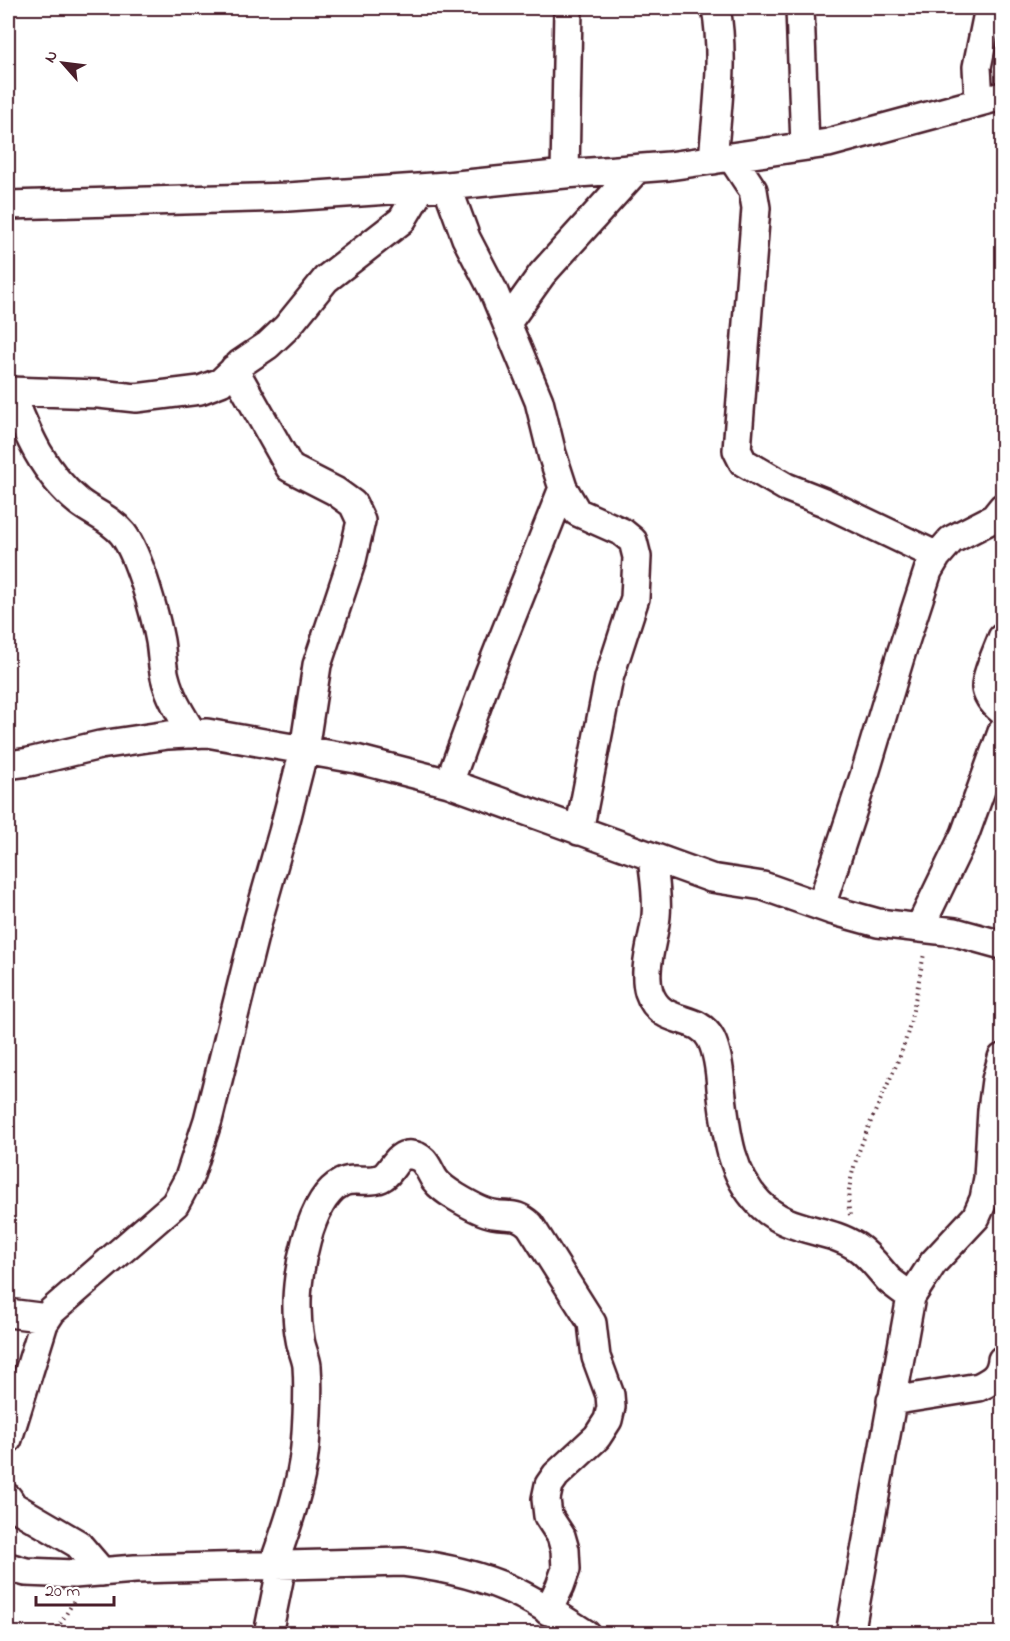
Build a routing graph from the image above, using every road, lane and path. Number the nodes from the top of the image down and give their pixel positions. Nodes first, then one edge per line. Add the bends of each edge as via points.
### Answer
1 (568, 8) edge
2 (716, 8) edge
3 (800, 8) edge
4 (989, 8) edge
5 (991, 99) edge
6 (805, 146) junction
7 (723, 159) junction
8 (637, 170) junction
9 (565, 174) junction
10 (447, 186) junction
11 (421, 188) junction
12 (8, 205) edge
13 (507, 323) junction
14 (234, 369) junction
15 (9, 391) edge
16 (563, 488) junction
17 (1000, 521) edge
18 (937, 556) junction
19 (1002, 638) edge
20 (1002, 711) edge
21 (1002, 732) edge
22 (193, 734) junction
23 (304, 750) junction
24 (8, 765) edge
25 (449, 783) junction
26 (579, 831) junction
27 (652, 857) junction
28 (821, 906) junction
29 (925, 927) junction
30 (1002, 945) edge
31 (1002, 1058) edge
32 (858, 1248) junction
33 (910, 1297) junction
34 (8, 1313) edge
35 (47, 1318) junction
36 (1002, 1360) edge
37 (891, 1401) junction
38 (8, 1439) edge
39 (8, 1498) edge
40 (278, 1565) junction
41 (8, 1567) edge
42 (102, 1572) junction
43 (548, 1611) junction
44 (268, 1634) edge
45 (586, 1634) edge
46 (850, 1634) edge

1 - 9 street
2 - 7 street via 721,38
3 - 6 street
4 - 5 street via 977,67
5 - 6 street
6 - 7 street
7 - 8 street
7 - 18 street via 753,190 756,208 736,450 743,462 786,487
8 - 9 street
8 - 13 street via 542,274
9 - 10 street
10 - 11 street
10 - 13 street via 466,238
11 - 12 street via 288,197
11 - 14 street via 402,220 326,279 287,327
13 - 16 street via 539,401
14 - 15 street via 200,390 174,395 136,398
14 - 23 street via 290,468 353,504 361,521 317,665
15 - 22 street via 43,463 62,487 123,534 156,618 165,677
16 - 25 street
16 - 26 street via 577,512 633,541 637,557 635,598 609,678
17 - 18 street via 951,540
18 - 28 street via 918,598
19 - 20 street via 986,688
21 - 29 street via 965,834
22 - 23 street
22 - 24 street via 100,745
23 - 25 street
23 - 35 street via 208,1120 189,1178 175,1204
25 - 26 street
26 - 27 street
27 - 28 street via 711,878 764,886
27 - 32 street via 657,901 648,963 649,991 667,1015 702,1027 712,1041 727,1131 742,1182 759,1203 781,1220
28 - 29 street via 878,923
29 - 30 street
29 - 32 path via 905,1042 853,1166 848,1187 847,1204
31 - 33 street via 992,1110 984,1199 976,1217 933,1263
32 - 33 street
33 - 37 street
34 - 35 street
35 - 38 street
36 - 37 street via 999,1374 979,1387
37 - 46 street
39 - 42 street via 13,1506 78,1545
40 - 42 street
40 - 43 street via 403,1562 438,1566 490,1581
40 - 43 street via 305,1447 307,1364 297,1308 301,1257 320,1207 331,1191 356,1179 382,1178 399,1158 410,1154 421,1158 438,1184 459,1199 492,1214 522,1218 592,1323 596,1357 611,1407 597,1437 549,1485 548,1516 561,1536 566,1569
40 - 44 street
41 - 42 street via 26,1572
43 - 45 street

